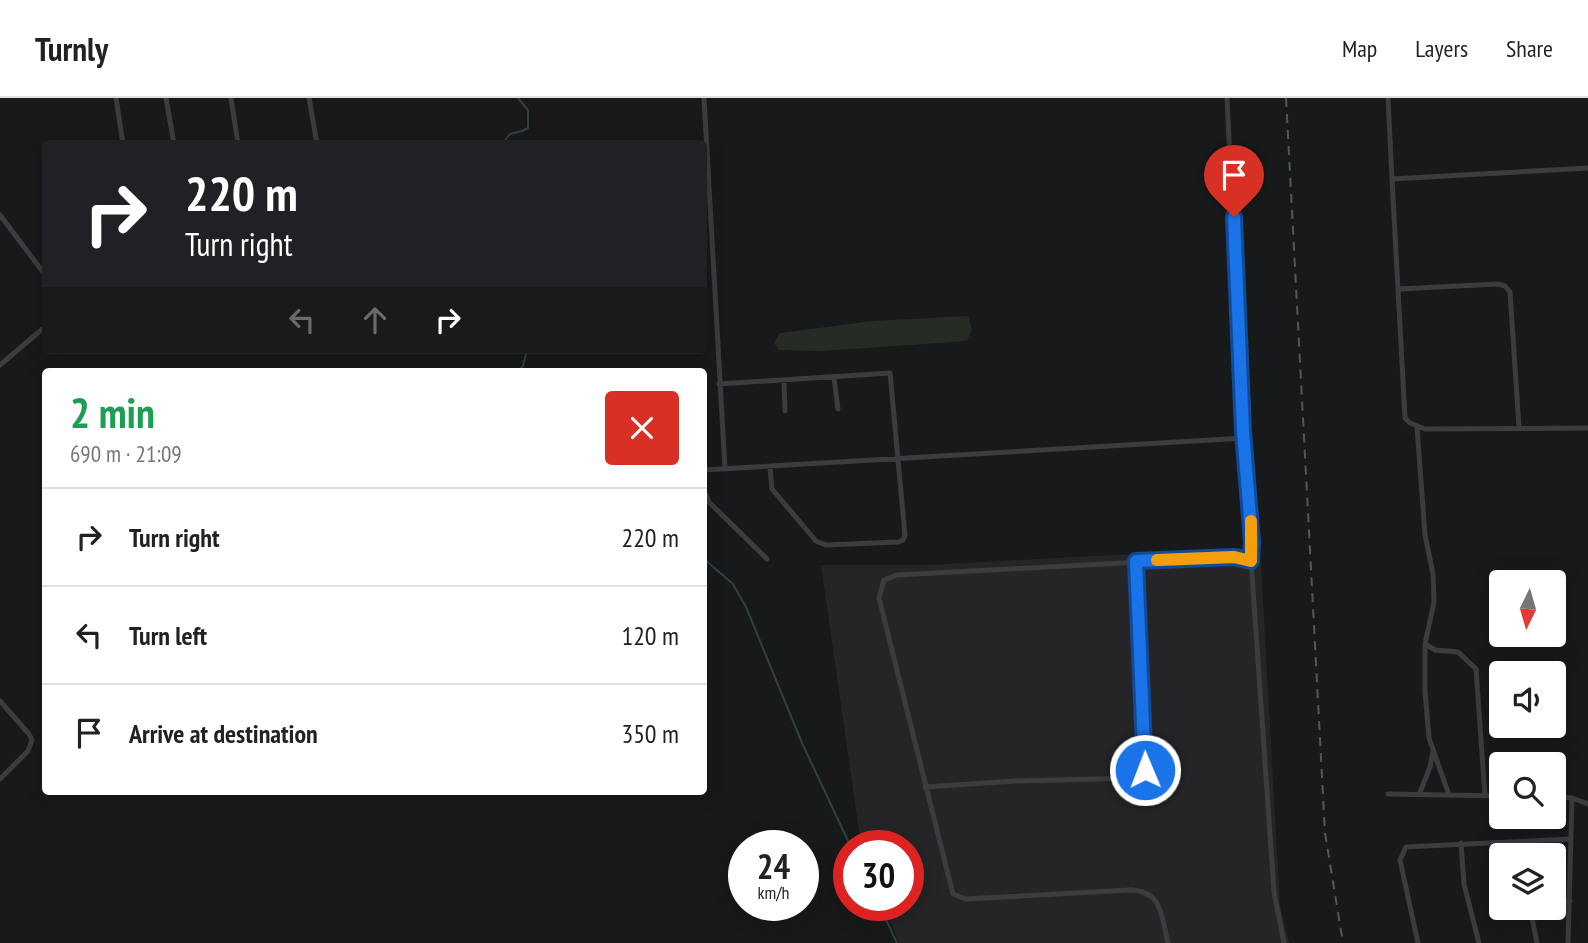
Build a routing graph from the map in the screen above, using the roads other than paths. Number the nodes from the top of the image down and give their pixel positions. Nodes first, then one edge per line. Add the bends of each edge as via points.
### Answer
1 (116, 98) edge
2 (166, 98) edge
3 (231, 98) edge
4 (309, 98) edge
5 (704, 98) edge
6 (1227, 98) edge
7 (1388, 98) edge
8 (121, 140) edge
9 (173, 140) edge
10 (238, 140) edge
11 (316, 140) edge
12 (706, 140) edge
13 (707, 155) edge
14 (1588, 168) edge
15 (1392, 179) junction
16 (0, 215) edge
17 (42, 271) edge
18 (1399, 289) junction
19 (42, 329) edge
20 (0, 365) edge
21 (834, 378) junction
22 (784, 380) junction
23 (719, 384) junction
24 (838, 409) dead end
25 (785, 411) dead end
26 (1416, 426) junction
27 (1520, 427) junction
28 (1588, 428) edge
29 (1244, 438) junction
30 (898, 460) junction
31 (770, 467) junction
32 (724, 469) junction
33 (707, 470) edge
34 (707, 497) edge
35 (767, 559) dead end
36 (1136, 561) junction
37 (1251, 561) junction
38 (1425, 644) junction
39 (0, 701) edge
40 (1434, 751) junction
41 (0, 779) edge
42 (925, 787) junction
43 (1388, 794) dead end
44 (1419, 795) junction
45 (1449, 795) junction
46 (1485, 796) junction
47 (1489, 796) edge
48 (1566, 798) edge
49 (1572, 798) junction
50 (1588, 804) edge
51 (1571, 839) junction
52 (1461, 843) junction
53 (1566, 901) edge
54 (1570, 901) junction
55 (1532, 920) edge
56 (1168, 943) edge
57 (1284, 943) edge
58 (1418, 943) edge
59 (1479, 943) edge
60 (1537, 943) edge
61 (1568, 943) edge

1 - 8 street
2 - 9 street
3 - 10 street
4 - 11 street
5 - 12 street
6 - 29 street
7 - 15 street
13 - 23 street
14 - 15 street
15 - 18 street
16 - 17 street
18 - 26 street via 1405,418
18 - 27 street via 1505,286 1510,292
19 - 20 street
21 - 22 street
21 - 24 street
21 - 30 street via 890,373
22 - 23 street
22 - 25 street
23 - 32 street
26 - 27 street
26 - 38 street via 1425,536 1433,574 1434,602
27 - 28 street
29 - 30 street
29 - 37 street
30 - 31 street
30 - 31 street via 905,535 898,542 826,545 816,541 772,489
31 - 32 street
32 - 33 street
34 - 35 street
36 - 37 street via 1234,557
36 - 42 street via 1143,775
36 - 42 street via 898,575 884,580 879,598
37 - 57 street via 1275,892
38 - 40 street via 1425,691
38 - 46 street via 1458,652 1476,669
39 - 41 street via 32,740 29,751
40 - 44 street
40 - 45 street
42 - 56 street via 953,894 966,899 1145,891 1155,899
43 - 44 street
44 - 45 street
45 - 46 street
46 - 47 street
48 - 49 street
49 - 50 street
49 - 51 street
51 - 52 street
51 - 54 street
52 - 58 street via 1405,847 1401,860
52 - 59 street via 1464,884
53 - 54 street
54 - 61 street
55 - 60 street

